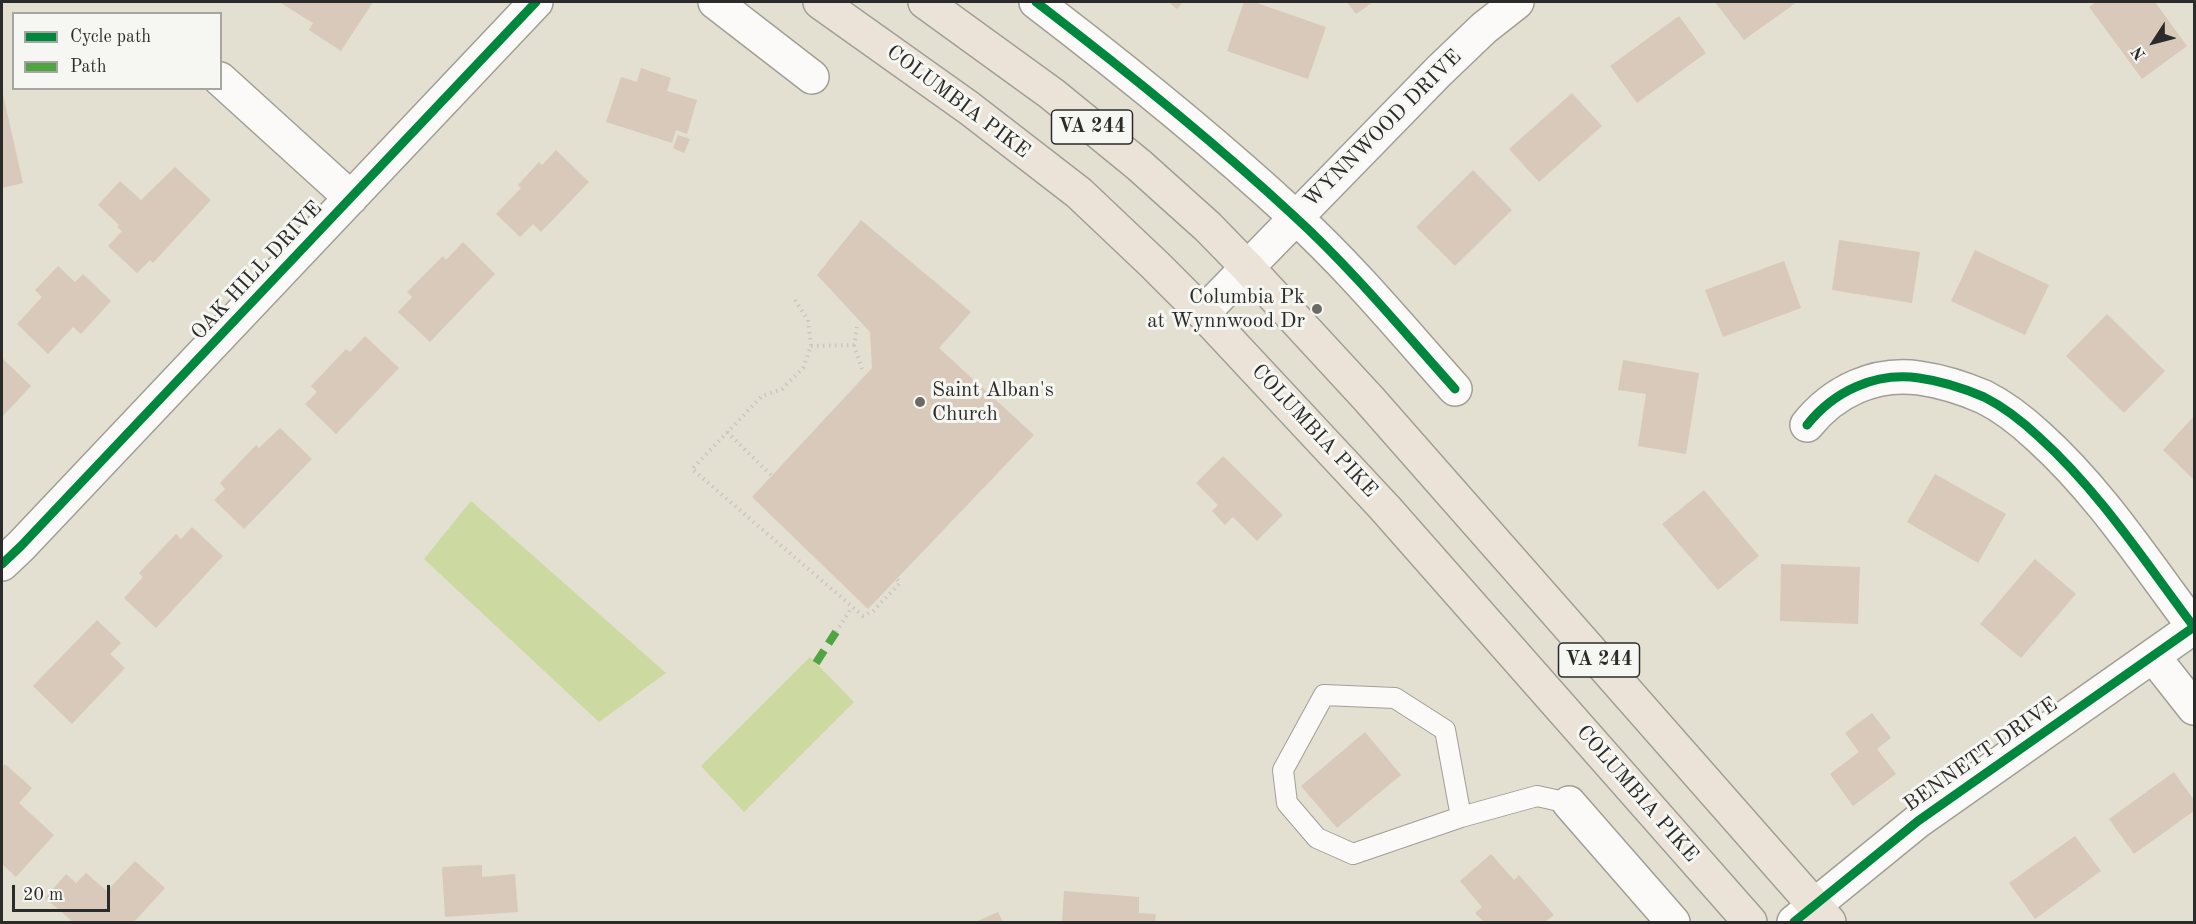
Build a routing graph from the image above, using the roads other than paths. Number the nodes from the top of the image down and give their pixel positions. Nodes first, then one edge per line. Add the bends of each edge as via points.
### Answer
1 (536, 2) edge
2 (715, 2) edge
3 (820, 2) edge
4 (925, 2) edge
5 (1036, 2) edge
6 (1517, 2) edge
7 (812, 77) dead end
8 (222, 81) edge
9 (351, 198) junction
10 (1296, 217) junction
11 (1247, 267) junction
12 (1203, 313) junction
13 (1455, 389) dead end
14 (1807, 425) dead end
15 (2, 564) edge
16 (2194, 627) edge
17 (2153, 656) junction
18 (2194, 708) edge
19 (1569, 803) joint
20 (1461, 817) junction
21 (1813, 917) edge
22 (1673, 922) edge
23 (1750, 922) edge

1 - 9 street, OAK HILL DRIVE
2 - 7 street
3 - 12 main road, COLUMBIA PIKE / VA 244 via 969,108 1079,193
4 - 11 main road, VA 244 via 1052,94 1139,165
5 - 10 street via 1149,89
6 - 10 street, WYNNWOOD DRIVE via 1439,71
8 - 9 street
9 - 15 street, OAK HILL DRIVE
10 - 11 street, WYNNWOOD DRIVE
10 - 13 street
11 - 12 street, WYNNWOOD DRIVE
11 - 21 main road, VA 244 via 1368,398
12 - 23 main road, COLUMBIA PIKE / VA 244 via 1385,508
14 - 16 street via 1842,393 1870,381 1901,376 1941,381 1985,398 2021,420 2064,459
16 - 17 street, BENNETT DRIVE
17 - 18 street
17 - 21 street, BENNETT DRIVE via 1918,821
19 - 20 lane via 1537,796
19 - 22 street
20 - 20 lane via 1353,854 1317,838 1287,803 1283,770 1324,695 1395,698 1444,730

